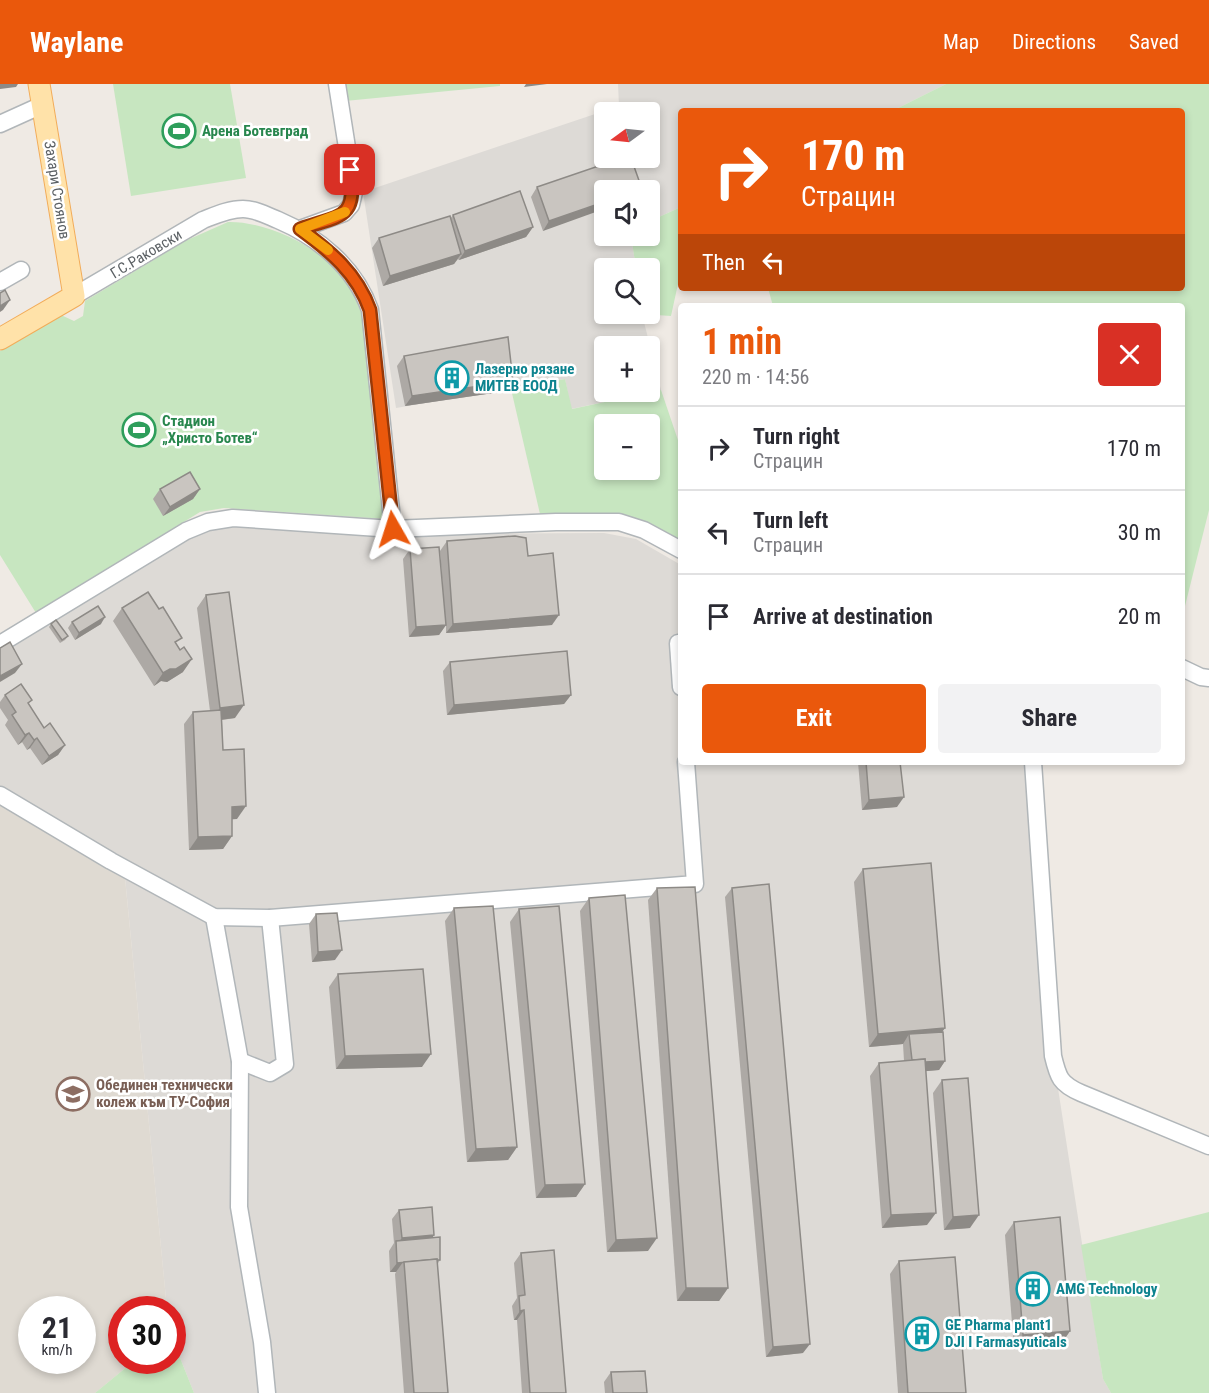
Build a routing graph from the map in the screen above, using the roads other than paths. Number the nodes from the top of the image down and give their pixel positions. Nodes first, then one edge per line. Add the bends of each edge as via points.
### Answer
1 (337, 84) edge
2 (41, 94) edge
3 (0, 124) edge
4 (300, 229) junction
5 (21, 270) dead end
6 (0, 282) edge
7 (74, 297) junction
8 (0, 339) edge
9 (393, 529) junction
10 (678, 548) edge
11 (0, 644) edge
12 (1185, 669) edge
13 (1209, 678) edge
14 (686, 765) edge
15 (1033, 765) edge
16 (0, 795) edge
17 (214, 916) junction
18 (270, 918) junction
19 (240, 1061) junction
20 (1209, 1146) edge
21 (267, 1393) edge

1 - 4 street via 354,192 351,205 344,213
2 - 3 street
2 - 7 main road, Захари Стоянов
4 - 7 street, Г.С.Раковски via 257,211 225,212 203,220
4 - 9 street, Г.С.Раковски via 346,268 370,310
5 - 6 street
7 - 8 main road, Г.С.Раковски
9 - 10 street via 619,522
9 - 11 street via 233,518 208,522 186,531
12 - 13 street
14 - 18 street via 694,885
15 - 20 street via 1057,1075 1067,1087 1081,1094
16 - 17 street
17 - 18 street
17 - 19 street
18 - 19 street via 285,1064 270,1073
19 - 21 street via 239,1207

